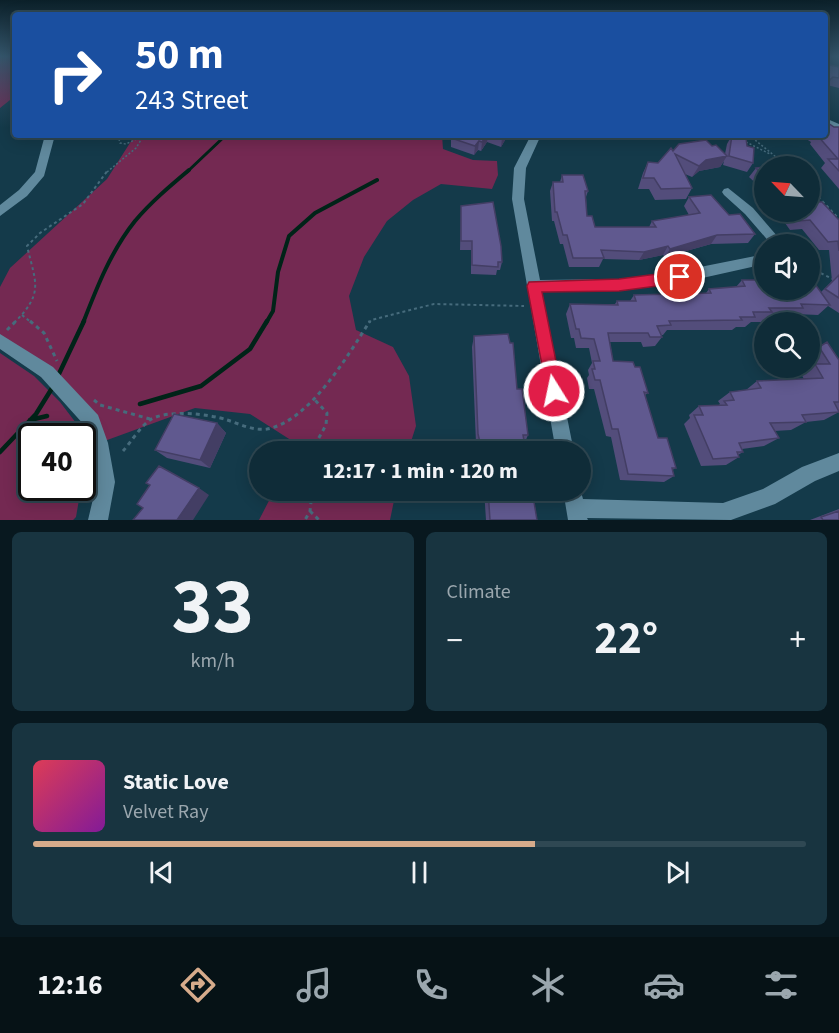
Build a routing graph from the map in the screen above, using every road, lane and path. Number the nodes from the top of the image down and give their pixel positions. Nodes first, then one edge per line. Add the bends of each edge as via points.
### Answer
1 (49, 138) edge
2 (119, 138) edge
3 (139, 138) edge
4 (142, 138) edge
5 (534, 138) edge
6 (753, 138) edge
7 (741, 139) edge
8 (776, 156) joint
9 (728, 192) dead end
10 (820, 199) edge
11 (0, 212) edge
12 (839, 219) edge
13 (769, 234) edge
14 (754, 261) edge
15 (820, 273) edge
16 (839, 282) edge
17 (534, 286) junction
18 (530, 306) dead end
19 (22, 315) junction
20 (2, 337) edge
21 (62, 368) dead end
22 (92, 398) dead end
23 (314, 400) junction
24 (151, 419) junction
25 (317, 441) edge
26 (563, 441) edge
27 (123, 451) dead end
28 (839, 462) edge
29 (309, 501) edge
30 (575, 506) edge
31 (310, 511) junction
32 (98, 520) edge
33 (304, 520) edge
34 (319, 520) edge

1 - 11 street via 40,173
2 - 3 path via 120,144
4 - 19 path via 139,146 108,171 94,194 41,231 27,246 37,289
5 - 17 street via 521,164 518,194
6 - 8 path
7 - 8 path
9 - 13 street
10 - 12 path
14 - 17 street via 619,285
15 - 16 path
17 - 26 street
18 - 23 path via 434,304 371,320
19 - 20 path
19 - 21 path via 44,333
20 - 32 street via 47,372 92,421 106,482
22 - 24 path via 100,405
23 - 24 path via 268,429 253,429 201,413
23 - 25 path via 327,413 326,425
24 - 27 path
28 - 30 street via 768,497 723,513
29 - 31 path
31 - 33 path
31 - 34 path

